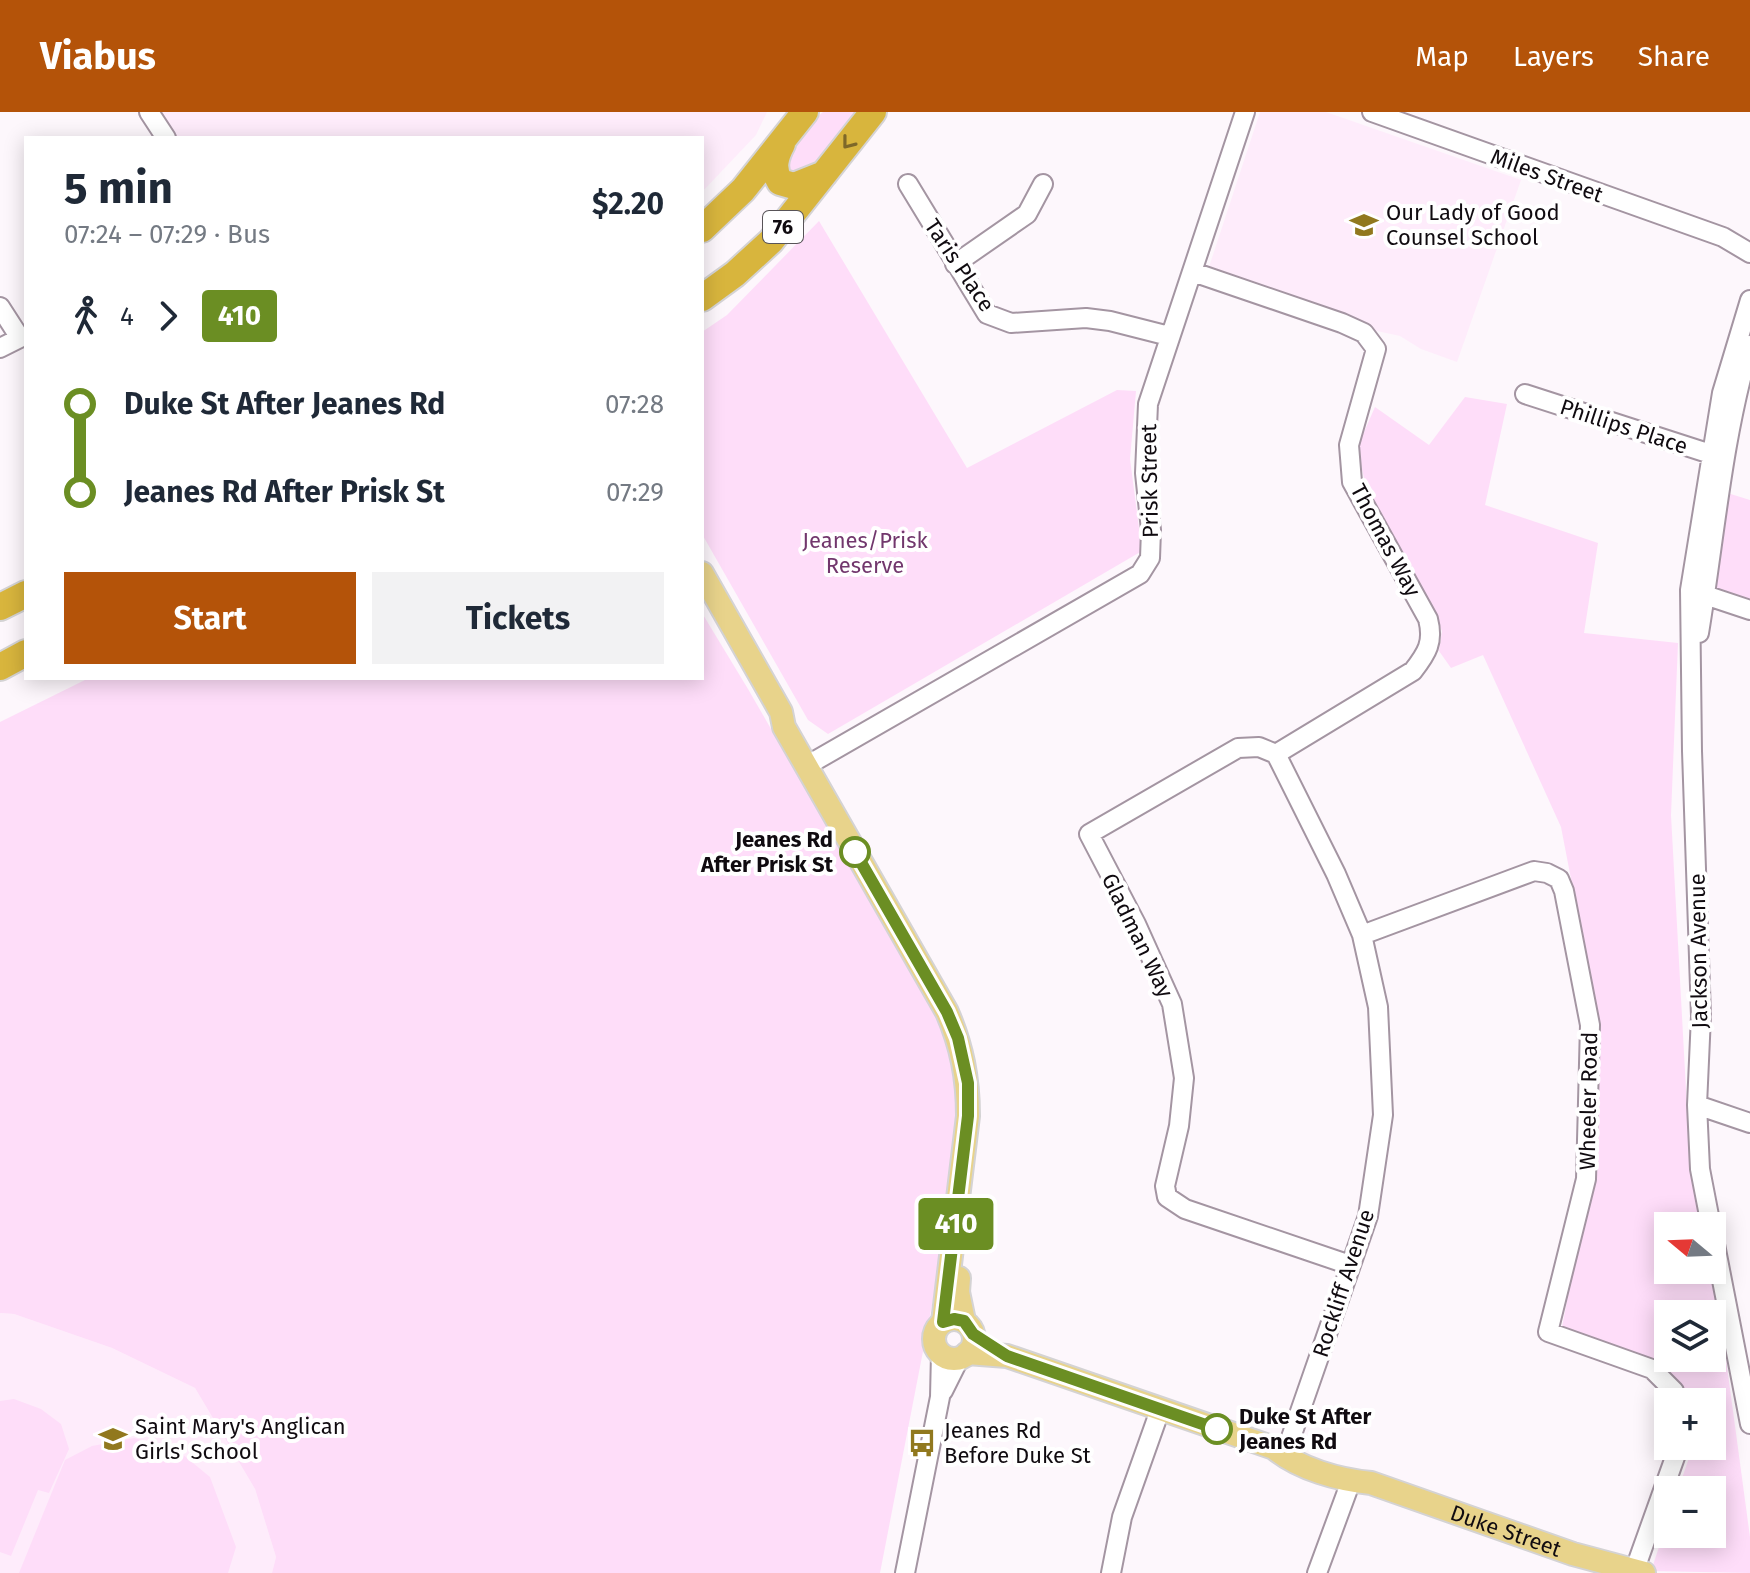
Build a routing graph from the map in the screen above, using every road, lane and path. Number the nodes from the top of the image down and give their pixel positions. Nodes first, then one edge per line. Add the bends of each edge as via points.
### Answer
1 (149, 112) edge
2 (805, 112) edge
3 (873, 112) edge
4 (1245, 112) edge
5 (1372, 112) edge
6 (165, 136) edge
7 (786, 136) junction
8 (824, 174) junction
9 (908, 184) dead end
10 (1043, 184) dead end
11 (704, 227) edge
12 (1723, 237) junction
13 (1750, 241) edge
14 (1750, 253) edge
15 (955, 264) junction
16 (1193, 272) junction
17 (735, 274) junction
18 (704, 297) edge
19 (1750, 300) edge
20 (0, 307) edge
21 (704, 307) edge
22 (1169, 336) junction
23 (1750, 345) edge
24 (0, 348) edge
25 (1525, 394) dead end
26 (1717, 456) junction
27 (704, 577) edge
28 (1698, 593) junction
29 (24, 595) edge
30 (0, 607) edge
31 (1750, 610) edge
32 (24, 654) edge
33 (0, 667) edge
34 (1276, 754) junction
35 (811, 763) junction
36 (1362, 935) junction
37 (1697, 1105) junction
38 (1750, 1123) edge
39 (1709, 1212) edge
40 (1350, 1265) junction
41 (1723, 1284) edge
42 (958, 1340) junction
43 (1671, 1388) edge
44 (1160, 1410) junction
45 (1750, 1423) edge
46 (1281, 1447) junction
47 (1675, 1460) edge
48 (1361, 1482) junction
49 (1640, 1571) edge
50 (905, 1573) edge
51 (1111, 1573) edge
52 (1317, 1573) edge

1 - 6 street
2 - 7 highway, 76
3 -> 8 highway, 76
4 - 16 street, Prisk Street
5 - 12 street, Miles Street
7 - 8 highway via 774,172 780,182 794,186
7 - 11 highway, 76 via 743,190
8 - 17 highway, 76 via 771,241
9 - 15 street, Taris Place
10 - 15 street via 1027,214
12 - 13 street, Miles Street
12 - 14 street, Miles Street
15 - 22 street, Taris Place via 987,314 1011,323 1086,318
16 - 22 street, Prisk Street
16 - 34 street, Thomas Way via 1342,323 1364,333 1376,349 1349,445 1352,482 1431,631 1429,650 1413,671
17 - 18 highway, 76
17 - 21 highway
19 - 26 street, Jackson Avenue via 1722,393
20 - 24 street via 20,338
22 - 35 street, Prisk Street via 1148,404 1150,558 1140,574
23 - 26 street, Jackson Avenue
25 - 26 street, Phillips Place
26 - 28 street, Jackson Avenue
27 - 35 main road via 781,712 784,727
28 - 31 street
28 - 37 street, Jackson Avenue via 1692,675 1701,1016
29 - 30 highway
32 - 33 highway
34 - 36 street, Rockliff Avenue
34 - 40 street, Gladman Way via 1259,747 1238,748 1089,834 1172,1004 1184,1078 1167,1197 1185,1209
35 - 42 main road via 947,1012 963,1056 968,1116
36 - 40 street, Rockliff Avenue via 1378,1007 1383,1115 1368,1216
36 - 43 street, Wheeler Road via 1534,871 1559,879 1590,1025 1586,1179 1548,1332 1652,1369
37 - 38 street
37 - 39 street, Jackson Avenue via 1700,1169
40 - 46 street, Rockliff Avenue
41 - 45 street, Jackson Avenue
42 - 44 main road, Duke Street
42 - 50 street via 940,1397
44 - 46 main road, Duke Street
44 - 51 street via 1122,1517
46 - 48 main road, Duke Street via 1354,1470
47 - 49 street
48 - 49 main road, Duke Street via 1573,1554
48 - 52 street

